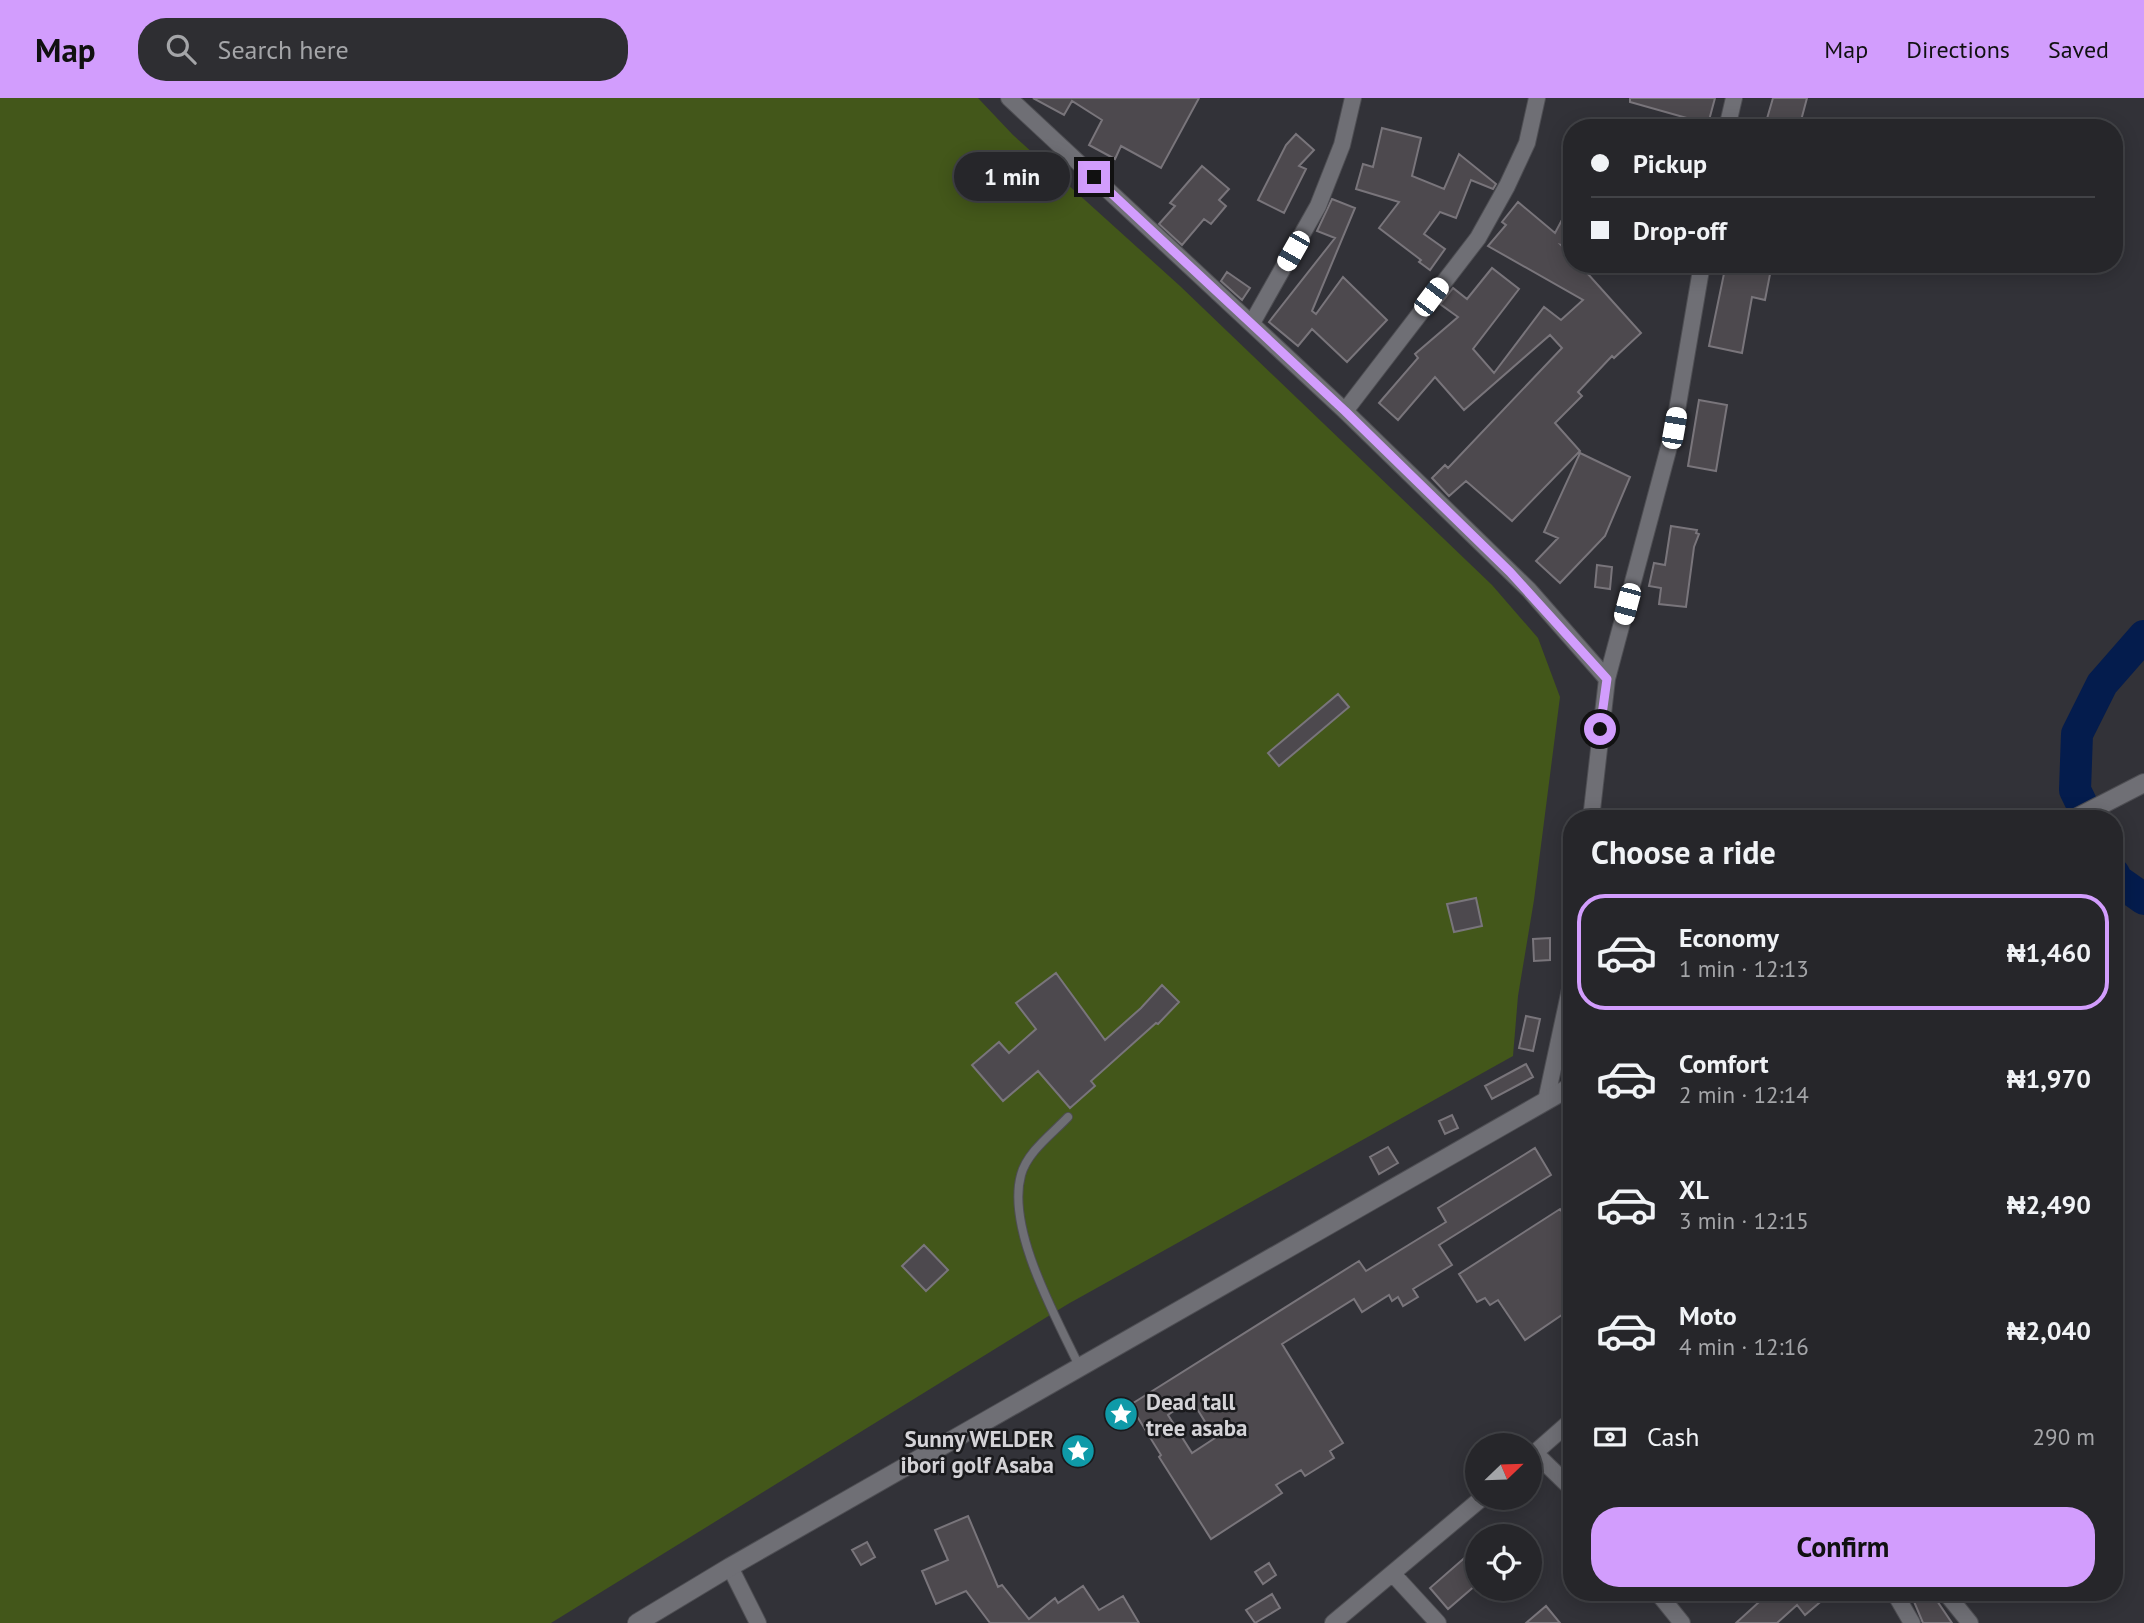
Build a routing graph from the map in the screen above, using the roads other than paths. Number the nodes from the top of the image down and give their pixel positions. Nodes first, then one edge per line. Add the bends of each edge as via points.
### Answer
1 (1009, 98) edge
2 (1353, 98) edge
3 (1537, 98) edge
4 (1734, 98) edge
5 (1729, 119) edge
6 (1700, 273) edge
7 (1252, 323) junction
8 (1345, 411) junction
9 (1607, 679) junction
10 (2144, 783) edge
11 (1592, 810) edge
12 (2092, 810) edge
13 (1563, 1022) edge
14 (1563, 1091) edge
15 (1546, 1101) junction
16 (1068, 1117) dead end
17 (1080, 1367) junction
18 (1563, 1428) edge
19 (1542, 1446) edge
20 (1542, 1464) edge
21 (1563, 1481) edge
22 (1468, 1510) edge
23 (730, 1567) junction
24 (1393, 1574) junction
25 (1664, 1601) edge
26 (1899, 1601) edge
27 (1952, 1601) edge
28 (637, 1623) edge
29 (758, 1623) edge
30 (1333, 1623) edge
31 (1438, 1623) edge
32 (1682, 1623) edge
33 (1912, 1623) edge
34 (1970, 1623) edge

1 - 7 street
2 - 7 street via 1342,145 1318,206
3 - 8 street via 1527,143 1478,238
4 - 5 street
6 - 9 street via 1674,428
7 - 8 street
8 - 9 street via 1529,590
9 - 11 street
10 - 12 main road
13 - 15 street
14 - 15 main road
15 - 17 main road
16 - 17 lane via 1026,1163 1019,1190 1032,1263
17 - 23 main road
18 - 19 street
20 - 21 street
22 - 24 street
23 - 28 main road
23 - 29 street
24 - 30 street
24 - 31 street
25 - 32 street
26 - 33 street
27 - 34 street

